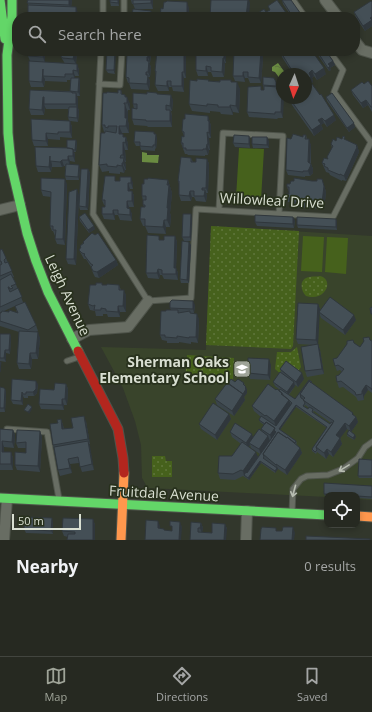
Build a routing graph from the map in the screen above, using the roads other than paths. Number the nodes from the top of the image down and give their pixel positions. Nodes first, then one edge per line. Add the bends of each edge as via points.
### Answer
1 (0, 0) edge
2 (12, 0) edge
3 (103, 0) edge
4 (124, 0) edge
5 (293, 0) edge
6 (325, 0) edge
7 (103, 12) edge
8 (124, 12) edge
9 (301, 12) edge
10 (334, 12) edge
11 (360, 47) edge
12 (372, 53) edge
13 (4, 56) edge
14 (101, 56) edge
15 (122, 56) edge
16 (332, 56) edge
17 (99, 84) junction
18 (20, 205) junction
19 (0, 210) edge
20 (219, 210) junction
21 (279, 214) junction
22 (148, 301) junction
23 (72, 338) junction
24 (82, 356) junction
25 (67, 361) dead end
26 (2, 429) edge
27 (372, 442) edge
28 (3, 499) edge
29 (59, 502) junction
30 (123, 505) junction
31 (247, 511) junction
32 (292, 513) junction
33 (324, 515) edge
34 (360, 516) edge
35 (372, 517) edge
36 (4, 540) edge
37 (121, 540) edge
38 (246, 540) edge

1 - 13 street, Leigh Avenue
2 - 13 street, Leigh Avenue via 12,16
3 - 7 lane
4 - 8 lane
5 - 9 lane
6 - 10 street
11 - 12 street
13 - 18 street, Leigh Avenue via 8,133
14 - 17 lane
15 - 17 lane via 120,85
16 - 21 lane, Willowleaf Drive via 342,70 334,92 371,142 333,217
17 - 22 lane via 93,214
18 - 19 street
18 - 23 street, Leigh Avenue via 48,292
20 - 21 lane, Willowleaf Drive
20 - 21 lane via 223,133 283,136
20 - 22 lane, Willowleaf Drive via 196,209 191,298
22 - 23 street via 128,327 89,330
23 - 24 street, Leigh Avenue
24 - 25 lane
24 - 30 street, Leigh Avenue via 118,429 123,458
26 - 29 lane via 47,432
27 -> 32 lane via 358,458 343,469 328,475 307,476 301,479 293,489
28 - 29 street, Fruitdale Avenue
28 - 36 street
29 - 30 street, Fruitdale Avenue
30 - 31 street, Fruitdale Avenue
30 - 37 street, Leigh Avenue
31 - 32 street, Fruitdale Avenue
31 - 38 street
32 - 33 street, Fruitdale Avenue
34 - 35 street

